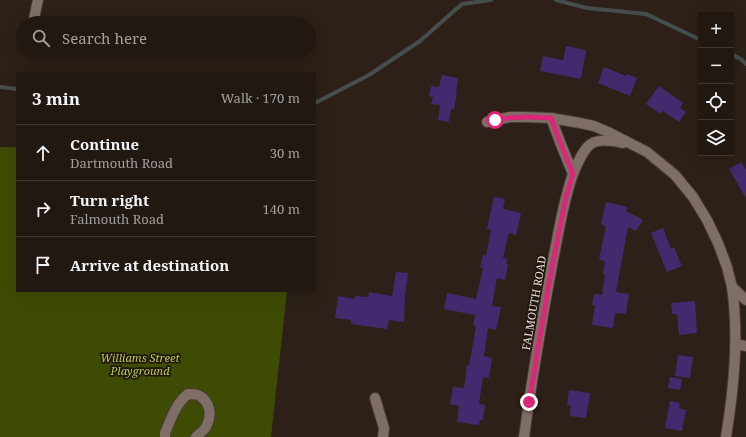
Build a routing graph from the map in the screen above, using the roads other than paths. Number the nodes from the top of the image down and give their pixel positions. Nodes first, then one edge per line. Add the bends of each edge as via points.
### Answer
1 (38, 0) edge
2 (35, 16) edge
3 (551, 118) junction
4 (487, 122) dead end
5 (636, 147) junction
6 (573, 174) junction
7 (732, 287) junction
8 (746, 300) edge
9 (736, 344) junction
10 (746, 346) edge
11 (375, 398) dead end
12 (165, 437) edge
13 (196, 437) edge
14 (383, 437) edge
15 (524, 437) edge
16 (726, 437) edge

1 - 2 street
3 - 4 street via 524,116
3 - 5 street via 594,126
3 - 6 street
5 - 6 street, FALMOUTH ROAD via 613,141 591,144
5 - 7 street via 647,152 669,170 693,197 718,243
6 - 15 street, FALMOUTH ROAD via 549,283
7 - 8 street
7 - 9 street
9 - 10 street
9 - 16 street
11 - 14 street via 384,428
12 - 13 street via 178,406 188,394 203,399 208,404 210,413 206,427

